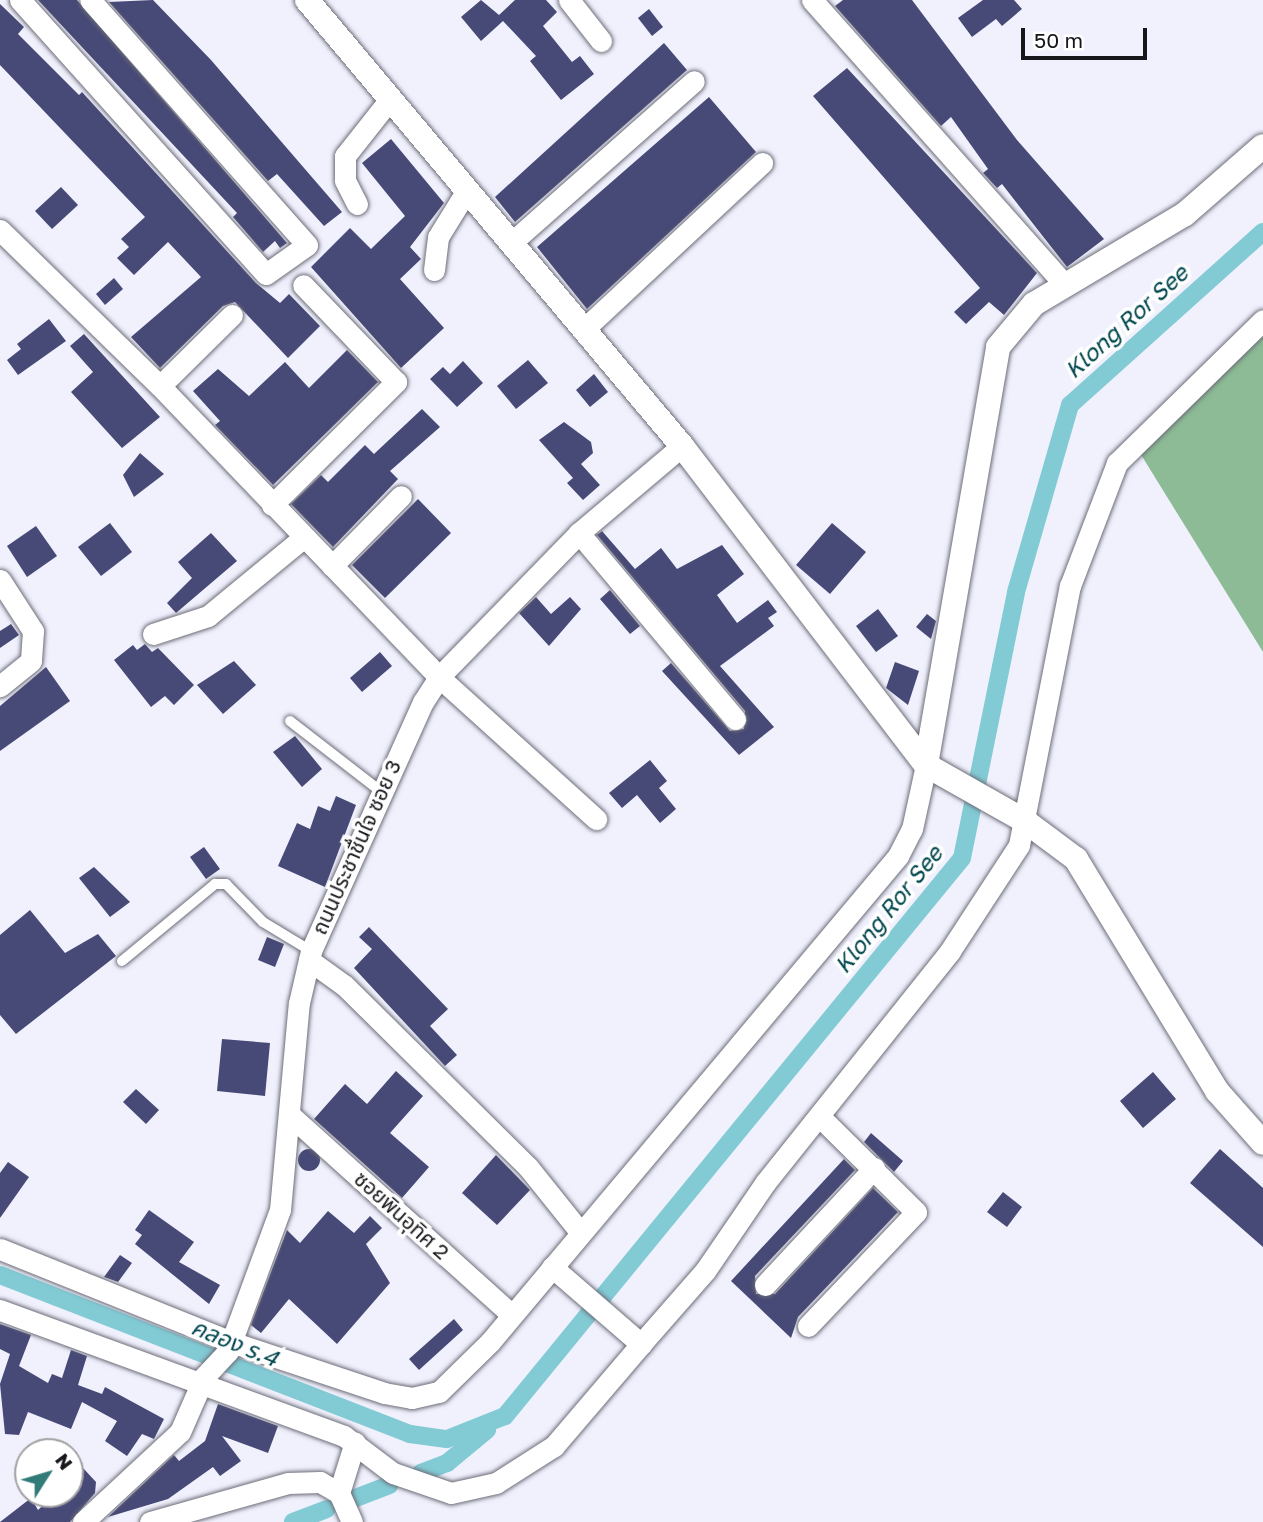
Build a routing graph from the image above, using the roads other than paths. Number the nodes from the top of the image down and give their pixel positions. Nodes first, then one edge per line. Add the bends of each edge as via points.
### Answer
1 (20, 0) edge
2 (90, 0) edge
3 (307, 0) edge
4 (569, 0) edge
5 (812, 0) edge
6 (601, 41) dead end
7 (694, 81) dead end
8 (390, 99) junction
9 (1263, 146) edge
10 (762, 163) dead end
11 (467, 190) junction
12 (357, 204) dead end
13 (0, 230) edge
14 (511, 243) junction
15 (434, 270) dead end
16 (303, 285) dead end
17 (1065, 285) junction
18 (232, 316) dead end
19 (1263, 320) edge
20 (583, 330) junction
21 (160, 386) junction
22 (682, 446) junction
23 (401, 496) dead end
24 (272, 505) junction
25 (579, 533) junction
26 (303, 538) junction
27 (332, 566) junction
28 (0, 580) edge
29 (153, 634) dead end
30 (439, 677) junction
31 (0, 686) edge
32 (735, 719) dead end
33 (290, 721) dead end
34 (931, 770) junction
35 (379, 790) junction
36 (1020, 818) junction
37 (596, 819) dead end
38 (310, 955) junction
39 (122, 961) dead end
40 (291, 1116) junction
41 (820, 1117) junction
42 (1263, 1143) edge
43 (874, 1168) junction
44 (580, 1232) junction
45 (0, 1249) edge
46 (552, 1267) junction
47 (765, 1285) dead end
48 (0, 1310) edge
49 (512, 1315) junction
50 (808, 1326) dead end
51 (641, 1344) junction
52 (230, 1346) junction
53 (203, 1383) junction
54 (355, 1442) junction
55 (339, 1493) junction
56 (83, 1522) edge
57 (150, 1522) edge
58 (352, 1522) edge

1 - 2 street via 266,274 307,245
3 - 8 street
4 - 6 street
5 - 17 street
7 - 14 street
8 - 11 street
8 - 12 street via 345,156 344,173
9 - 17 street via 1185,214
10 - 20 street
11 - 14 street
11 - 15 street via 438,237
13 - 21 street
14 - 20 street
16 - 24 street via 396,382
17 - 34 street via 1016,321 990,366
18 - 21 street
19 - 36 street via 1117,463 1070,586
20 - 22 street
21 - 24 street
22 - 25 street, ถนนประชาชื่นใจ ซอย 3
22 - 34 street
23 - 27 street
24 - 26 street
25 - 30 street, ถนนประชาชื่นใจ ซอย 3
25 - 32 street
26 - 27 street
26 - 29 street via 208,616
27 - 30 street
28 - 31 street via 33,631 31,661
30 - 35 street, ถนนประชาชื่นใจ ซอย 3
30 - 37 street
33 - 35 lane
34 - 36 street
34 - 44 street via 898,856
35 - 38 street, ถนนประชาชื่นใจ ซอย 3
36 - 41 street via 1007,871
36 - 42 street via 1076,859 1217,1091
38 - 39 lane via 263,922 226,884 215,884
38 - 40 street, ถนนประชาชื่นใจ ซอย 3 via 299,1003
38 - 44 street via 528,1167
40 - 49 street, ซอยพินอุทิศ 2
40 - 52 street, ถนนประชาชื่นใจ ซอย 3 via 280,1210
41 - 43 street
41 - 51 street via 765,1183 705,1271
43 - 47 street
43 - 50 street via 916,1212
44 - 46 street
45 - 52 street
46 - 49 street
46 - 51 street
48 - 53 street
49 - 52 street via 450,1386 412,1398
51 - 54 street via 570,1433 481,1489 451,1493 411,1482
52 - 53 street
53 - 54 street
53 - 56 street via 180,1432
54 - 55 street
55 - 57 street via 320,1482 288,1483
55 - 58 street

